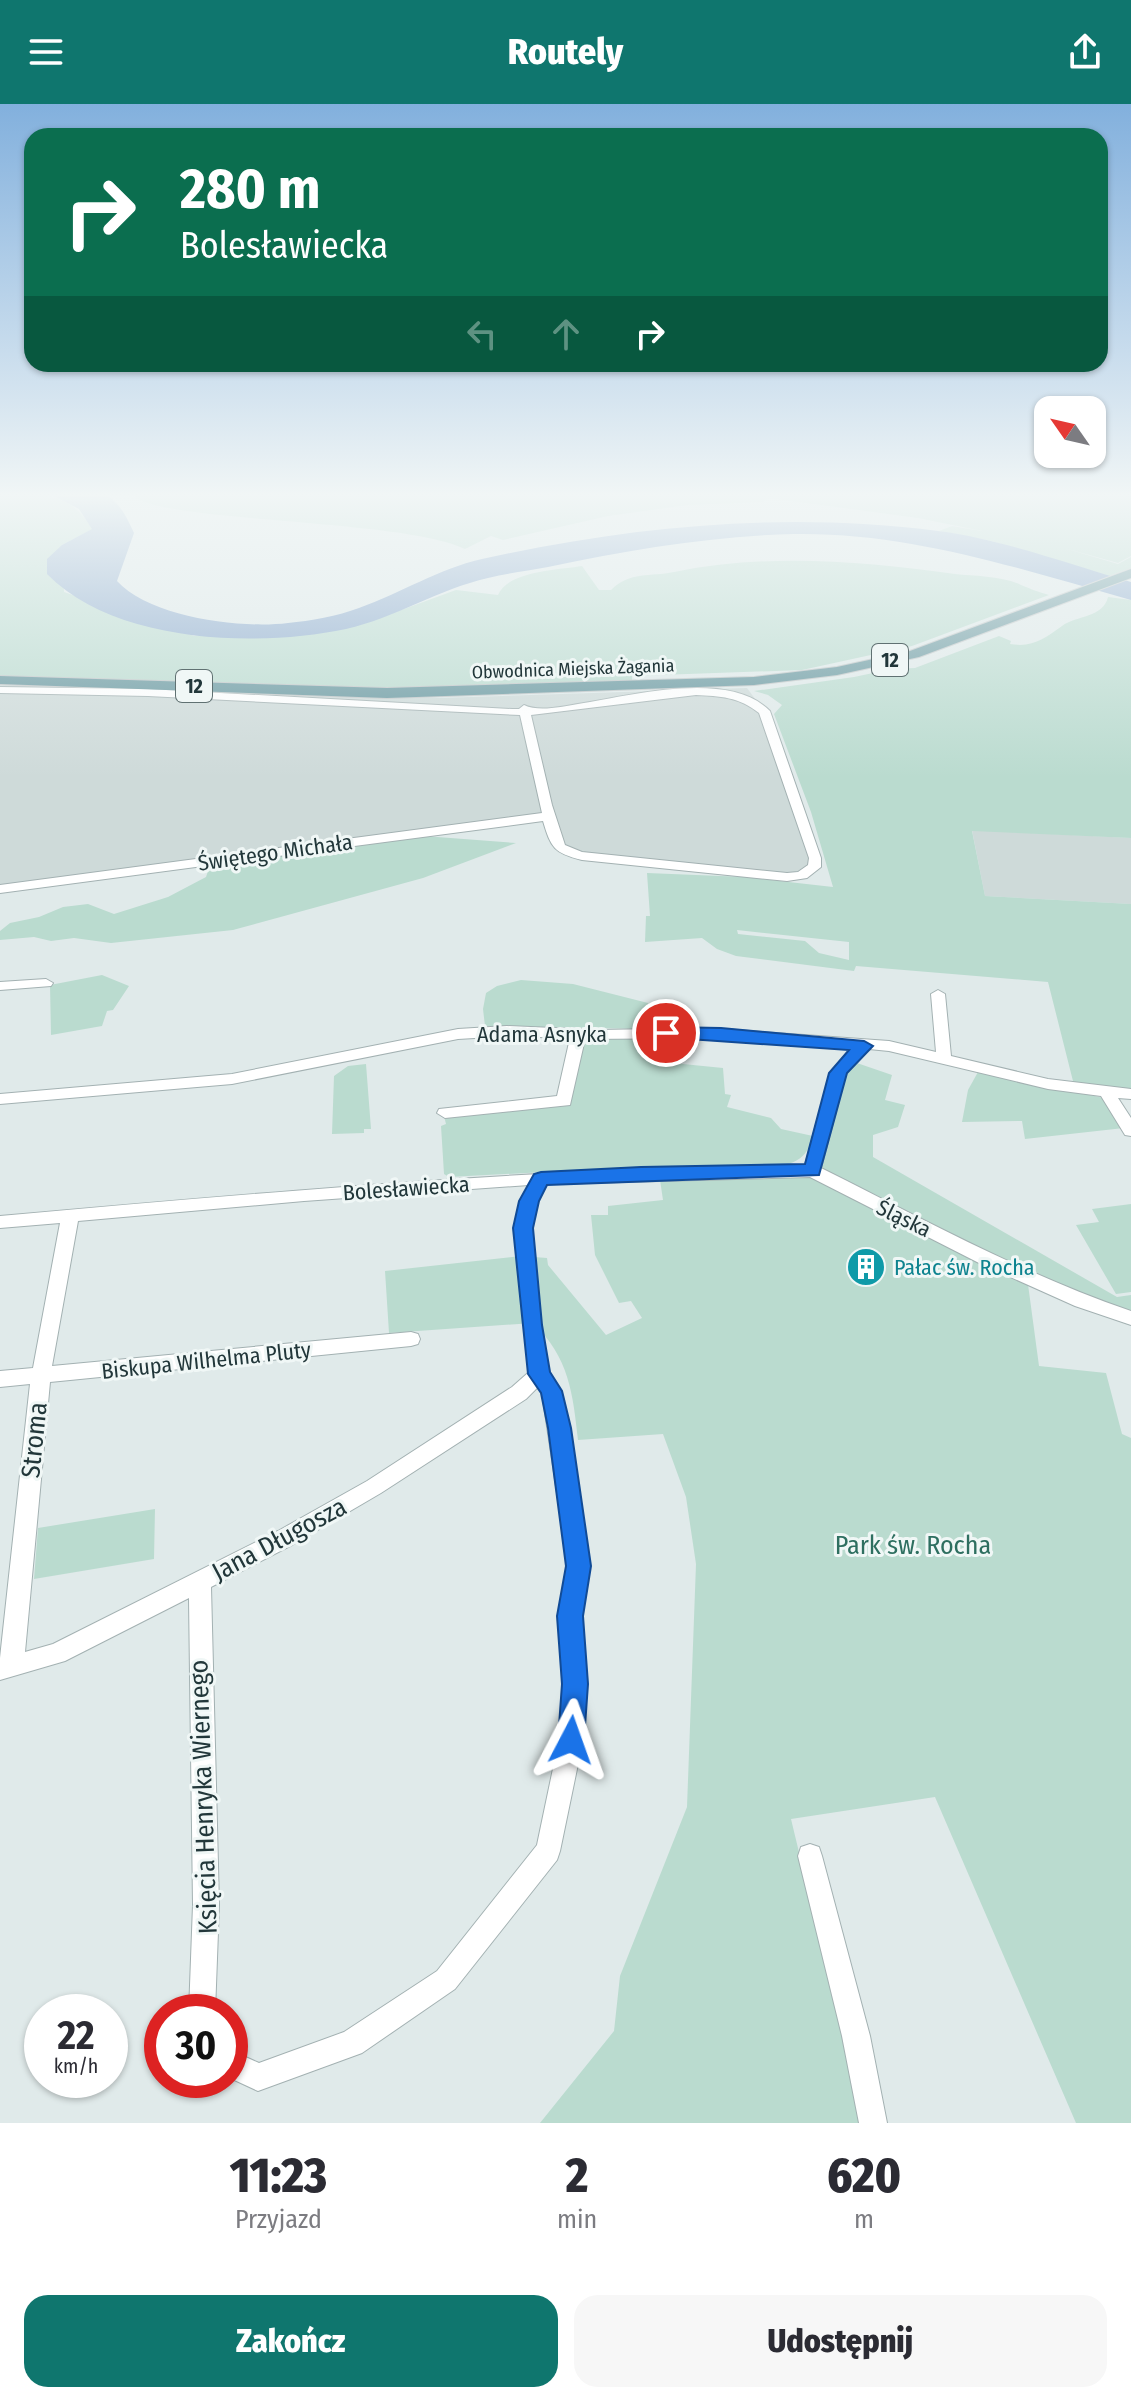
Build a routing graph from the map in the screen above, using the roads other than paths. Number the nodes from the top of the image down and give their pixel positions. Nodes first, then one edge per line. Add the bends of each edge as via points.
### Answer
1 (1085, 590) edge
2 (0, 680) edge
3 (0, 690) edge
4 (553, 690) junction
5 (478, 692) junction
6 (524, 710) junction
7 (550, 816) junction
8 (0, 889) edge
9 (46, 983) dead end
10 (0, 986) edge
11 (938, 994) dead end
12 (579, 1034) junction
13 (864, 1046) junction
14 (944, 1058) junction
15 (1107, 1093) junction
16 (1131, 1094) edge
17 (0, 1099) edge
18 (445, 1113) dead end
19 (1131, 1131) edge
20 (812, 1171) junction
21 (541, 1179) junction
22 (70, 1216) junction
23 (0, 1222) edge
24 (1131, 1318) edge
25 (411, 1339) dead end
26 (41, 1374) junction
27 (539, 1374) junction
28 (0, 1379) edge
29 (200, 1581) junction
30 (6, 1667) edge
31 (810, 1856) dead end
32 (204, 1994) edge
33 (248, 2072) edge
34 (873, 2123) edge

1 - 4 main road, Obwodnica Miejska Żagania / 12 via 935,648 837,671 715,684
2 - 5 main road, Obwodnica Miejska Żagania / 12
3 - 6 street
4 - 5 main road, Obwodnica Miejska Żagania / 12
4 - 6 main road via 530,697
5 - 6 main road via 507,696
6 - 7 street
6 - 7 street via 712,693 755,702 771,727 815,864 808,872 787,877 582,856 559,847
7 - 8 street, Świętego Michała
9 - 10 street
11 - 14 street
12 - 13 street, Adama Asnyka via 708,1033
12 - 17 street, Adama Asnyka via 473,1032 242,1078
12 - 18 street via 564,1101
13 - 14 street, Adama Asnyka via 897,1046
13 - 20 street via 838,1073
14 - 15 street, Adama Asnyka
15 - 16 street, Adama Asnyka
15 - 19 street
20 - 21 street, Bolesławiecka
20 - 24 street, Śląska via 985,1258
21 - 22 street, Bolesławiecka
21 - 27 street via 523,1228
22 - 23 street, Bolesławiecka
22 - 26 street, Stroma
25 - 26 street, Biskupa Wilhelma Pluty
26 - 28 street, Biskupa Wilhelma Pluty
26 - 30 street, Stroma
27 - 29 street, Jana Długosza via 519,1393 374,1487
27 - 33 street via 551,1391 559,1428 579,1566 570,1616 575,1684 571,1740 548,1851 446,1980 352,2043 258,2077
29 - 30 street, Jana Długosza via 57,1654
29 - 32 street, Księcia Henryka Wiernego
31 - 34 street

